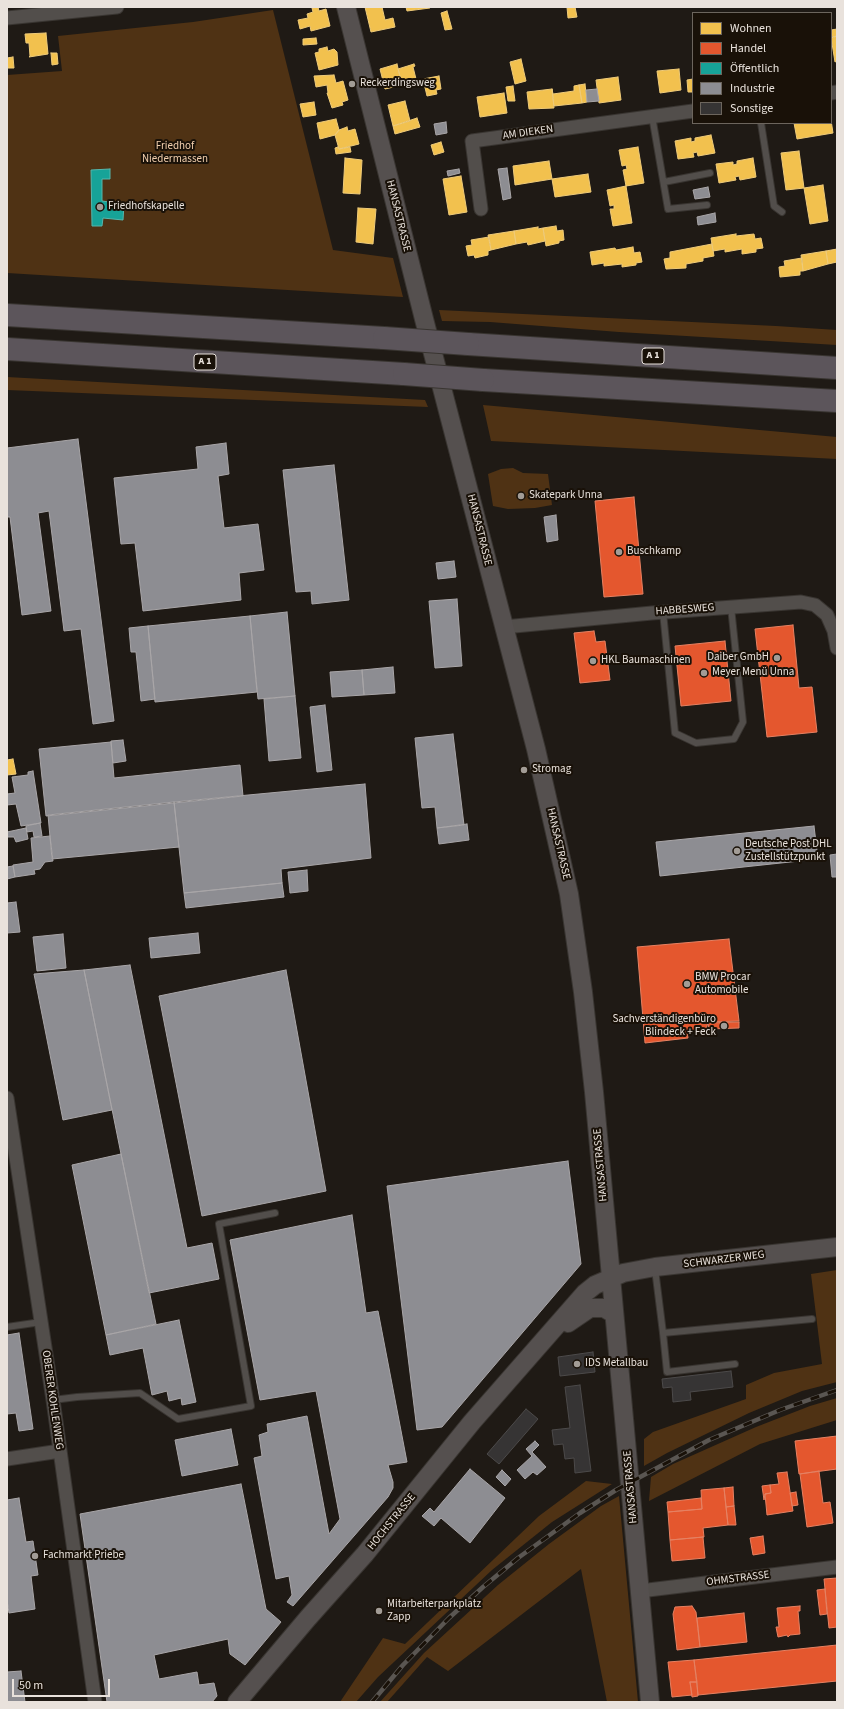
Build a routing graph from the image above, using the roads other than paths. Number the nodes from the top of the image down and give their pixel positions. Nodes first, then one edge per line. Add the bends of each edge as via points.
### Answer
1 (117, 7) edge
2 (346, 7) edge
3 (7, 18) edge
4 (692, 111) edge
5 (652, 116) junction
6 (761, 124) edge
7 (710, 173) dead end
8 (664, 182) junction
9 (707, 205) dead end
10 (481, 208) dead end
11 (782, 212) dead end
12 (7, 314) edge
13 (7, 349) edge
14 (837, 368) edge
15 (837, 401) edge
16 (731, 607) junction
17 (663, 612) junction
18 (504, 627) junction
19 (837, 648) edge
20 (7, 1098) edge
21 (275, 1213) dead end
22 (837, 1247) edge
23 (655, 1267) junction
24 (611, 1277) junction
25 (614, 1314) junction
26 (812, 1318) dead end
27 (41, 1322) junction
28 (7, 1327) edge
29 (663, 1333) junction
30 (544, 1340) junction
31 (735, 1364) dead end
32 (53, 1400) junction
33 (60, 1451) junction
34 (7, 1460) edge
35 (837, 1567) edge
36 (640, 1591) junction
37 (95, 1702) edge
38 (237, 1702) edge
39 (650, 1702) edge

1 - 3 street
2 - 18 main road, HANSASTRASSE
4 - 5 street, AM DIEKEN
5 - 8 lane
5 - 10 street, AM DIEKEN via 472,141
6 - 11 lane via 774,206
7 - 8 lane
8 - 9 lane via 668,209
12 - 14 highway, A 1, bridge
13 - 15 highway, A 1, bridge
16 - 17 street, HABBESWEG
16 - 17 lane via 742,722 734,739 696,743 675,733
16 - 19 street, HABBESWEG via 801,602 815,605 827,615 834,631
17 - 18 street, HABBESWEG
18 - 24 main road, HANSASTRASSE via 536,749 569,894 583,992
20 - 27 street, OBERER KOHLENWEG
21 - 32 lane via 218,1224 251,1406 178,1419 140,1393
22 - 23 main road, SCHWARZER WEG
23 - 24 main road, SCHWARZER WEG
23 - 29 lane
24 - 25 main road, HANSASTRASSE
24 - 30 main road, HOCHSTRASSE via 586,1293
25 - 30 main road, HOCHSTRASSE via 604,1308 590,1308
25 - 36 main road, HANSASTRASSE
26 - 29 lane
27 - 28 lane
27 - 32 street, OBERER KOHLENWEG
29 - 31 lane via 667,1372
30 - 38 main road, HOCHSTRASSE
32 - 33 street, OBERER KOHLENWEG
33 - 34 street
33 - 37 street, OBERER KOHLENWEG
35 - 36 street, OHMSTRASSE
36 - 39 main road, HANSASTRASSE

